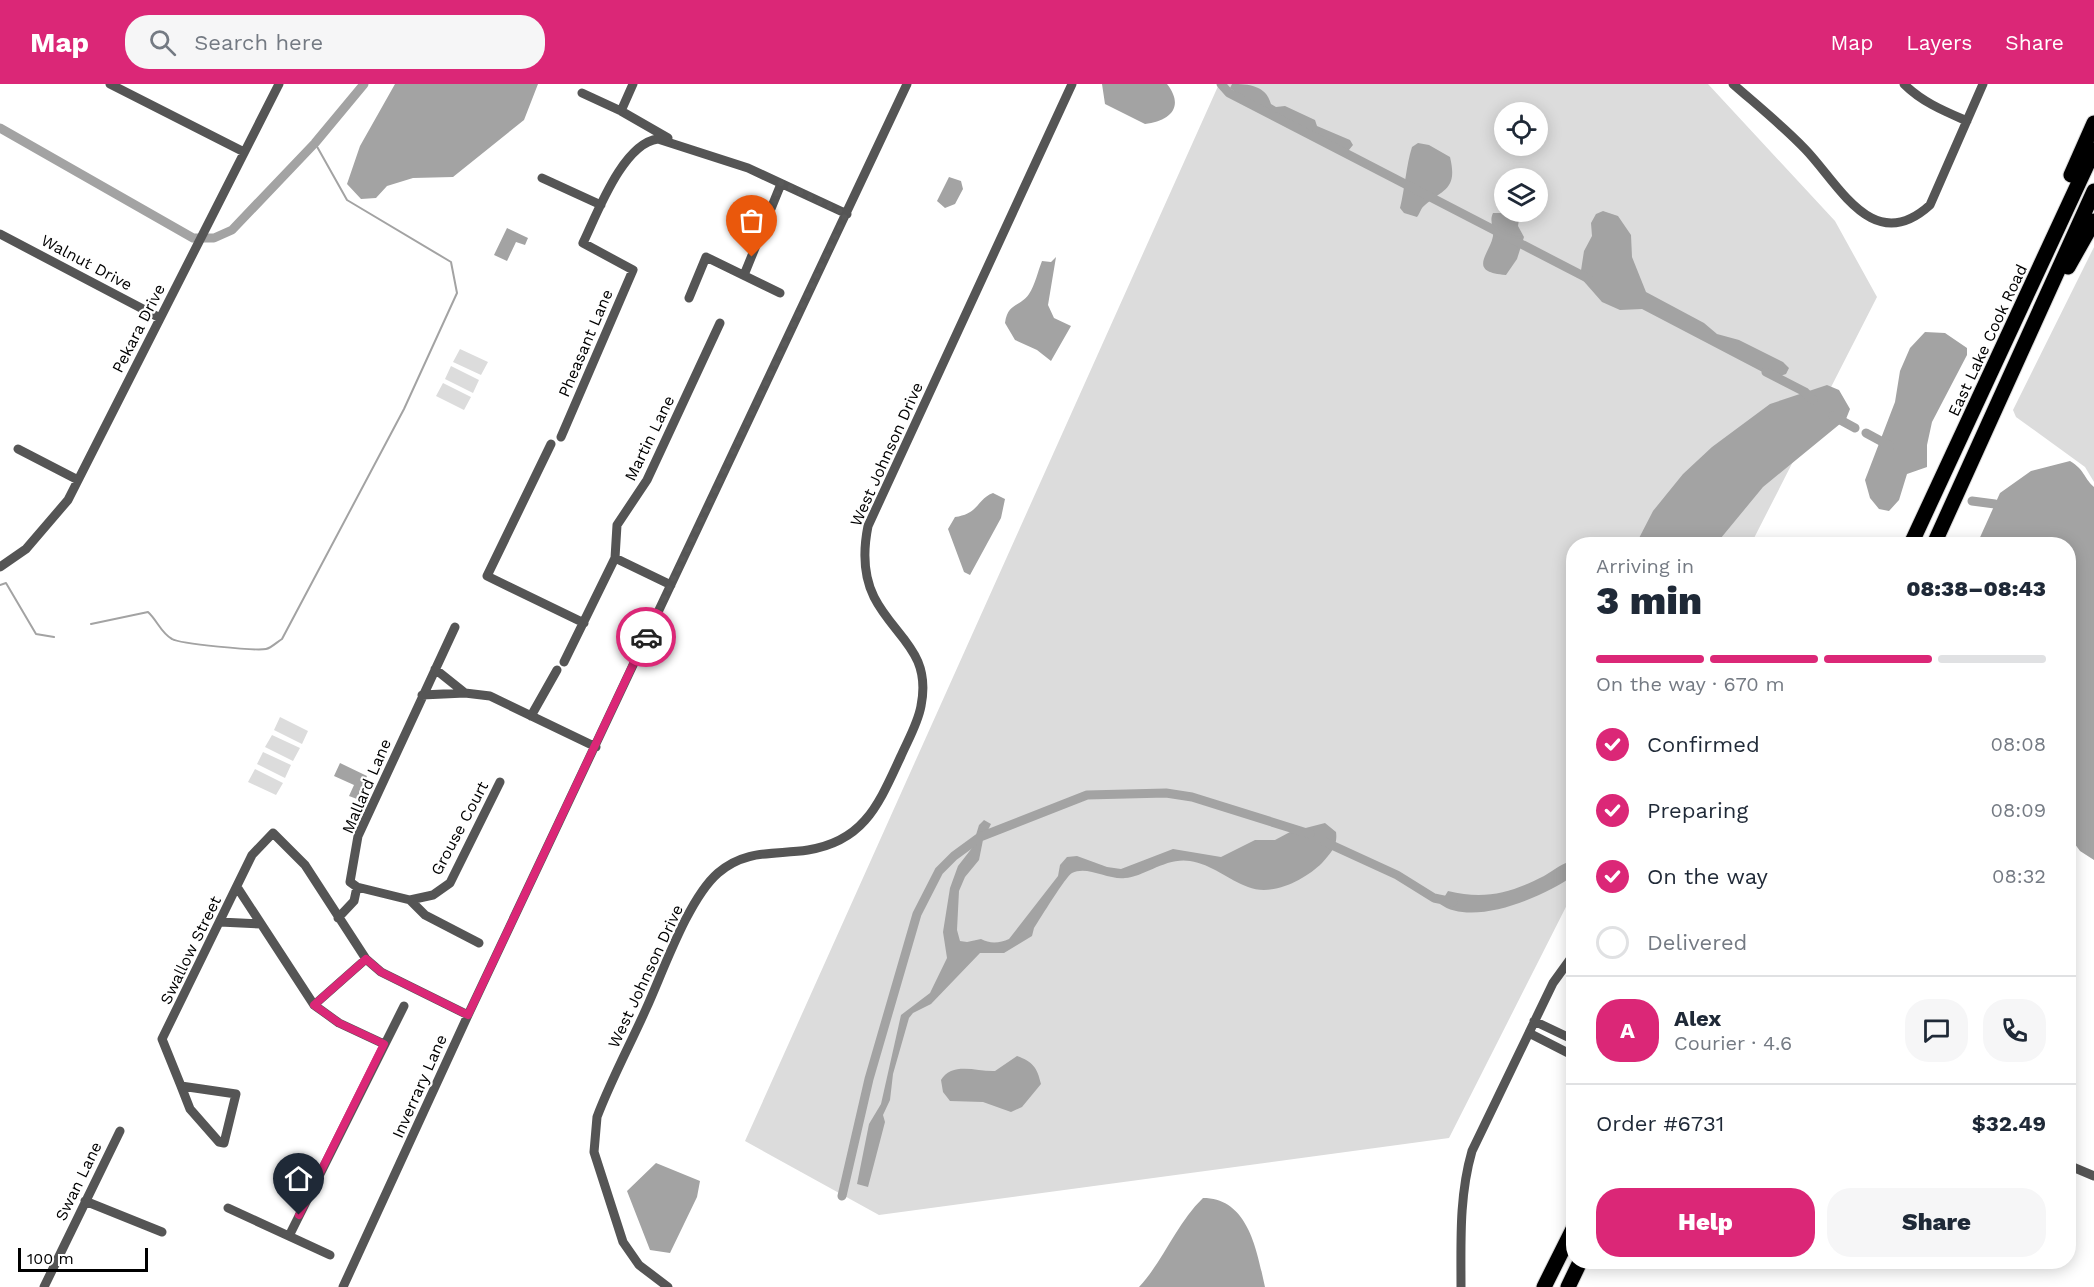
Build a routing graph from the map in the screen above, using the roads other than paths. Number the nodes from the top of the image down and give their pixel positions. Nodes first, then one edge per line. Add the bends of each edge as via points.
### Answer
1 (110, 84) edge
2 (279, 84) edge
3 (633, 84) edge
4 (907, 84) edge
5 (1072, 84) edge
6 (1733, 84) edge
7 (1904, 84) edge
8 (1983, 84) edge
9 (582, 93) dead end
10 (621, 111) junction
11 (1967, 122) junction
12 (2094, 123) edge
13 (686, 148) junction
14 (2094, 150) edge
15 (244, 152) junction
16 (542, 178) dead end
17 (781, 183) junction
18 (2094, 191) edge
19 (601, 205) junction
20 (846, 214) junction
21 (2094, 221) edge
22 (0, 234) edge
23 (2043, 261) junction
24 (744, 275) junction
25 (780, 293) dead end
26 (688, 298) dead end
27 (2041, 308) junction
28 (160, 318) junction
29 (720, 324) dead end
30 (561, 436) dead end
31 (551, 444) dead end
32 (18, 449) dead end
33 (78, 480) junction
34 (1914, 537) edge
35 (1937, 537) edge
36 (615, 558) junction
37 (0, 567) edge
38 (671, 585) junction
39 (584, 623) junction
40 (455, 627) dead end
41 (564, 662) dead end
42 (435, 669) junction
43 (557, 670) dead end
44 (465, 693) junction
45 (422, 694) junction
46 (531, 716) junction
47 (596, 747) junction
48 (500, 782) dead end
49 (237, 887) junction
50 (357, 887) junction
51 (410, 900) junction
52 (338, 918) junction
53 (220, 922) junction
54 (261, 924) junction
55 (479, 943) dead end
56 (366, 959) junction
57 (1566, 965) edge
58 (314, 1005) junction
59 (404, 1005) dead end
60 (468, 1015) junction
61 (1534, 1021) junction
62 (1529, 1032) junction
63 (1566, 1036) edge
64 (384, 1044) junction
65 (1566, 1052) edge
66 (181, 1086) junction
67 (120, 1131) dead end
68 (2076, 1168) edge
69 (2094, 1176) edge
70 (85, 1201) junction
71 (228, 1208) dead end
72 (162, 1232) dead end
73 (289, 1236) junction
74 (1566, 1243) edge
75 (330, 1255) dead end
76 (1577, 1269) edge
77 (44, 1287) edge
78 (343, 1287) edge
79 (668, 1287) edge
80 (1461, 1287) edge
81 (1544, 1287) edge
82 (1568, 1287) edge

1 - 15 street
2 - 15 street, Pekara Drive
3 - 10 street
4 - 20 street, Inverrary Lane
5 - 79 street, West Johnson Drive via 868,526 865,569 873,596 907,640 923,688 917,721 881,801 867,821 836,843 805,850 756,853 716,875 691,911 597,1117 596,1161 623,1242 639,1265
6 - 11 street via 1805,149 1860,213 1889,222 1917,216 1929,205
7 - 11 street via 1934,106
8 - 11 street
9 - 10 street
10 - 13 street
12 - 23 main road via 2059,205
13 - 17 street
13 - 19 street via 658,139 641,146 613,181
14 - 23 main road, East Lake Cook Road
15 - 28 street, Pekara Drive
16 - 19 street
17 - 20 street
17 - 24 street
18 - 27 main road
19 - 30 street, Pheasant Lane via 583,243 633,270
20 - 38 street, Inverrary Lane
21 - 27 main road
22 - 28 street, Walnut Drive
23 - 34 main road, East Lake Cook Road
24 - 25 street
24 - 26 street via 706,257
27 - 35 main road
28 - 33 street, Pekara Drive
29 - 36 street, Martin Lane via 647,480 617,525
31 - 39 street via 487,576
32 - 33 street
33 - 37 street, Pekara Drive via 46,529
36 - 38 street
36 - 39 street, Martin Lane
38 - 47 street, Inverrary Lane
39 - 41 street, Martin Lane
40 - 42 street
42 - 44 street
42 - 45 street
43 - 46 street
44 - 45 street
44 - 46 street via 490,696
45 - 50 street, Mallard Lane via 358,836 350,882
46 - 47 street
47 - 60 street, Inverrary Lane
48 - 51 street, Grouse Court via 450,883 434,895
49 - 52 street, Swallow Street via 252,855 273,833 305,865
49 - 53 street, Swallow Street
49 - 54 street
50 - 51 street
50 - 52 street via 354,901
51 - 55 street via 425,915
52 - 56 street
53 - 54 street
53 - 66 street, Swallow Street via 162,1039
54 - 58 street
56 - 58 street
56 - 60 street via 381,972
57 - 61 street
58 - 64 street via 339,1023
59 - 64 street
60 - 78 street, Inverrary Lane
61 - 62 street
61 - 63 street
62 - 65 street
62 - 80 street via 1481,1128 1464,1177
64 - 73 street
66 - 66 street, Swallow Street via 190,1109 224,1143 236,1094
67 - 70 street, Swan Lane
68 - 69 street
70 - 72 street
70 - 77 street, Swan Lane
71 - 73 street
73 - 75 street
74 - 81 main road
76 - 82 main road

